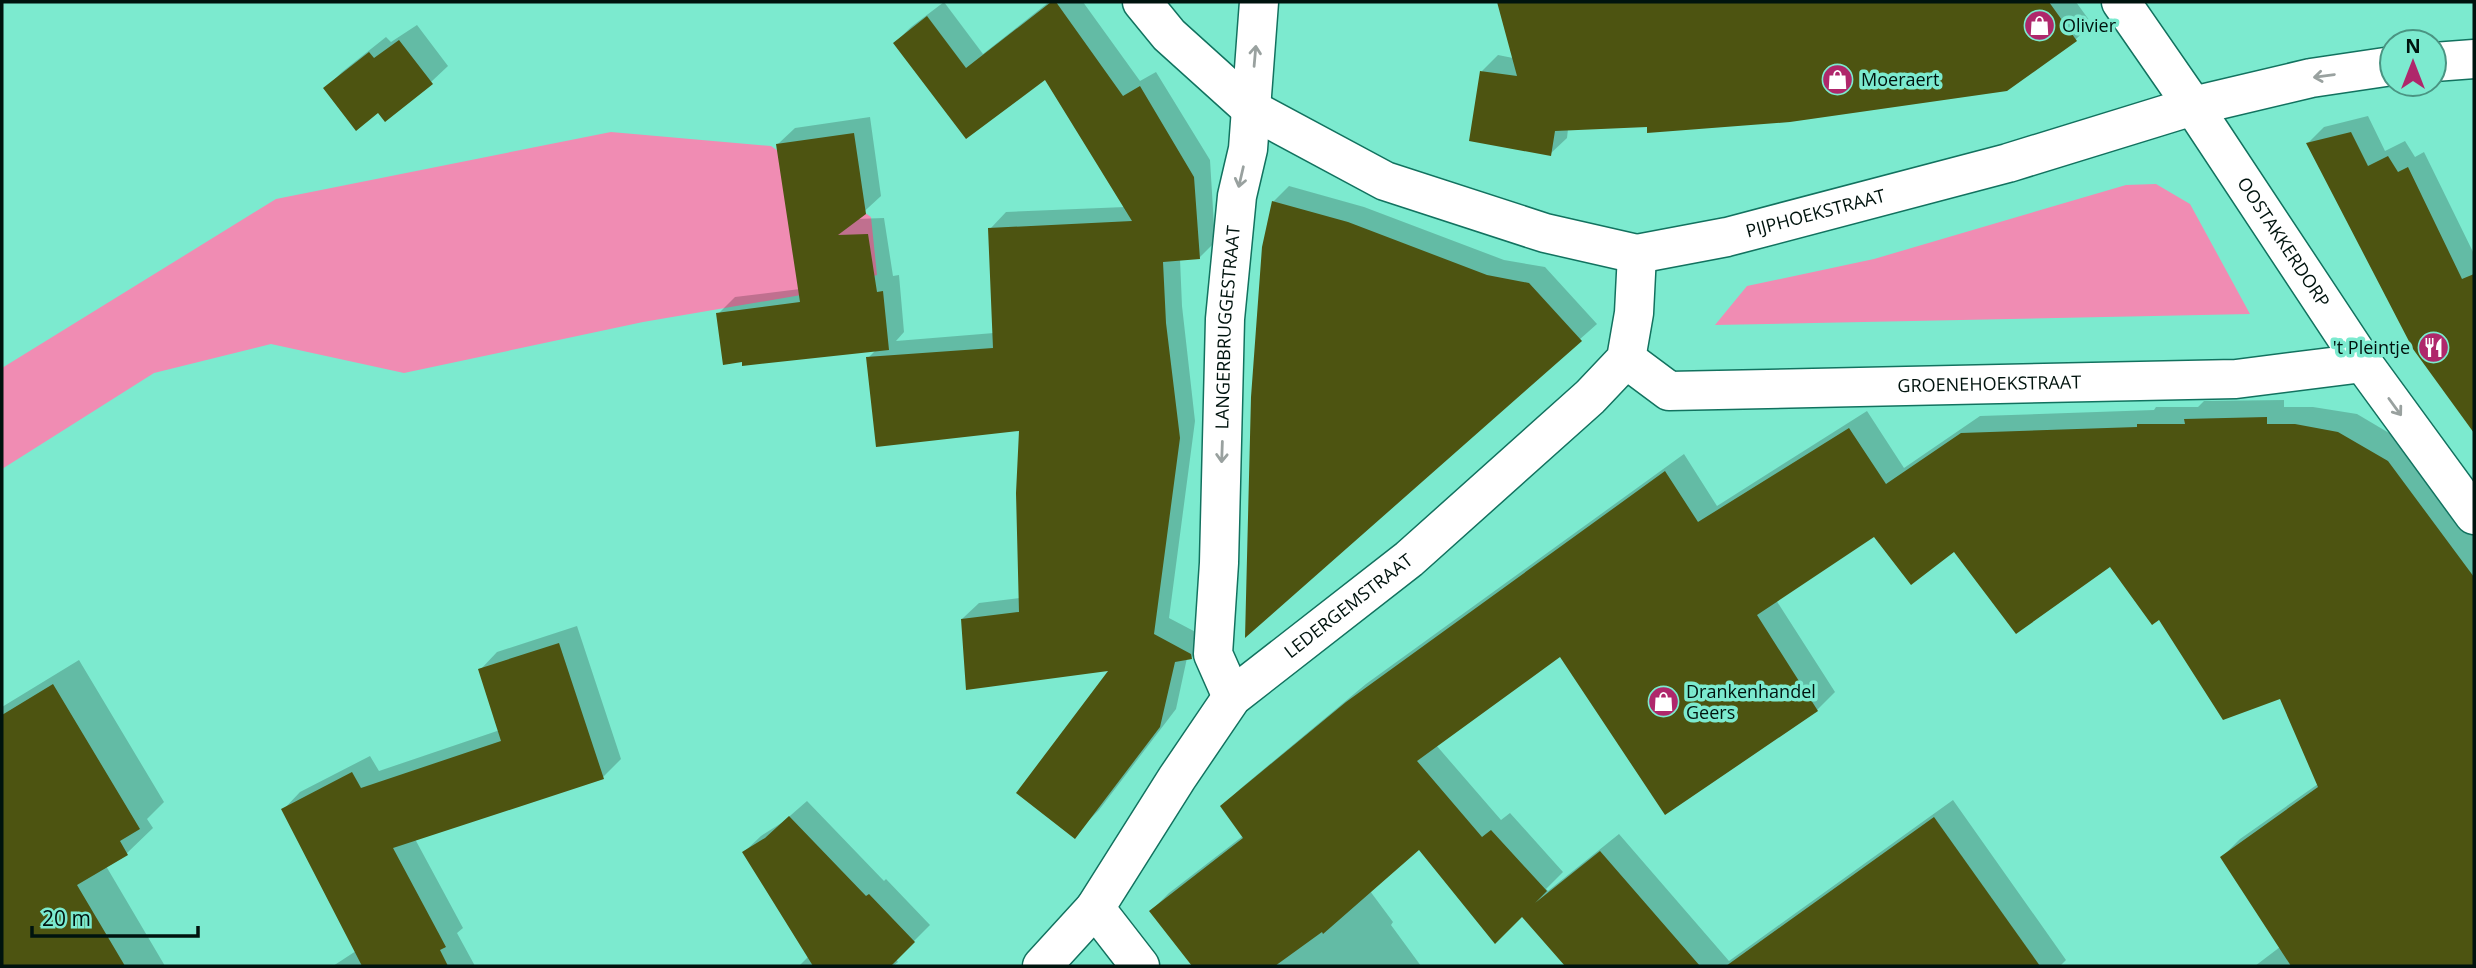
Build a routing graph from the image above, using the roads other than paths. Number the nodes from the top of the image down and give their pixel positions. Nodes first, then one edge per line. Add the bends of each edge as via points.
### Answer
1 (1142, 2) edge
2 (1259, 2) edge
3 (2121, 2) edge
4 (2474, 60) edge
5 (2448, 61) edge
6 (2378, 68) edge
7 (2193, 106) junction
8 (1251, 110) junction
9 (1637, 254) junction
10 (1626, 359) junction
11 (2363, 363) junction
12 (2474, 515) edge
13 (1232, 697) junction
14 (1095, 908) junction
15 (1042, 966) edge
16 (1140, 966) edge

1 - 8 street via 1169,35
8 -> 2 street, LANGERBRUGGESTRAAT
3 - 7 street, OOSTAKKERDORP
4 - 5 street
6 -> 7 street, PIJPHOEKSTRAAT via 2311,78
7 - 9 street, PIJPHOEKSTRAAT via 1981,170 1727,237
7 - 11 street, OOSTAKKERDORP
8 - 9 street, PIJPHOEKSTRAAT via 1385,181 1545,233
8 -> 13 street, LANGERBRUGGESTRAAT via 1225,319 1213,654
9 - 10 street
10 - 11 street, GROENEHOEKSTRAAT via 1669,391 2236,379
10 - 13 street, LEDERGEMSTRAAT via 1590,397 1409,559
11 -> 12 street, OOSTAKKERDORP
13 - 14 street, LEDERGEMSTRAAT
14 - 15 street, LEDERGEMSTRAAT
14 - 16 street

